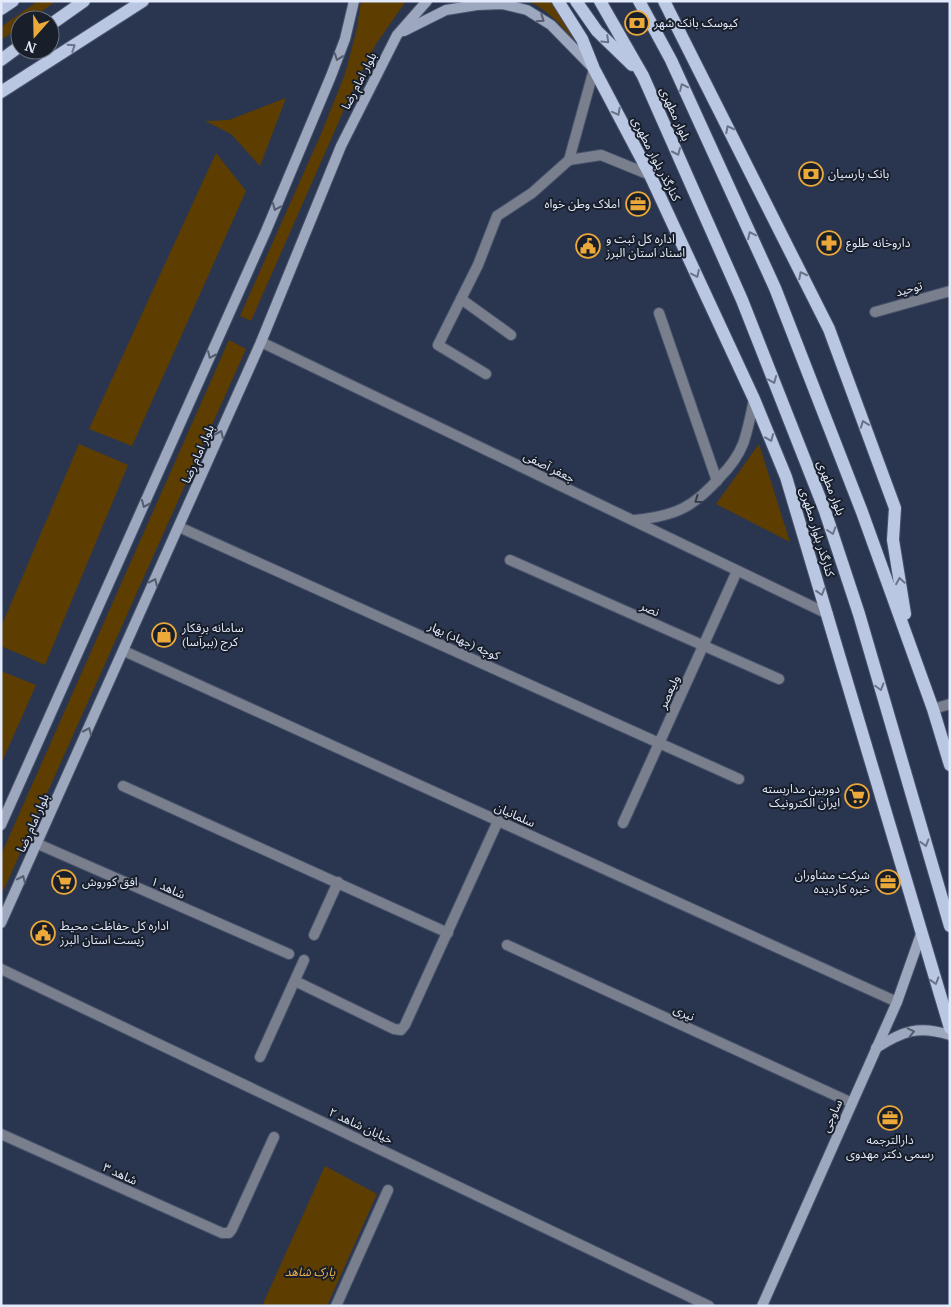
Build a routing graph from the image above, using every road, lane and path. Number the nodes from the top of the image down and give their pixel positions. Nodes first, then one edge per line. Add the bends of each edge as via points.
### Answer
1 (13, 1) edge
2 (84, 1) edge
3 (143, 1) edge
4 (419, 1) edge
5 (428, 1) edge
6 (558, 1) edge
7 (576, 1) edge
8 (600, 1) edge
9 (639, 1) edge
10 (664, 1) edge
11 (351, 4) edge
12 (1, 9) edge
13 (60, 18) edge
14 (397, 35) junction
15 (594, 69) junction
16 (643, 76) junction
17 (1, 92) edge
18 (569, 160) junction
19 (650, 175) junction
20 (950, 291) edge
21 (461, 299) junction
22 (875, 312) dead end
23 (659, 313) dead end
24 (511, 335) dead end
25 (261, 342) junction
26 (486, 374) dead end
27 (754, 399) junction
28 (717, 481) junction
29 (633, 520) junction
30 (179, 527) junction
31 (510, 560) dead end
32 (737, 571) junction
33 (828, 614) junction
34 (703, 646) junction
35 (910, 646) junction
36 (124, 651) junction
37 (779, 680) dead end
38 (950, 704) edge
39 (933, 709) junction
40 (659, 743) junction
41 (950, 764) edge
42 (739, 779) dead end
43 (123, 786) dead end
44 (498, 821) junction
45 (623, 823) dead end
46 (1, 825) edge
47 (38, 844) junction
48 (338, 882) junction
49 (1, 923) edge
50 (950, 926) edge
51 (448, 933) junction
52 (921, 934) junction
53 (314, 935) dead end
54 (507, 945) dead end
55 (289, 954) dead end
56 (304, 960) dead end
57 (1, 969) edge
58 (295, 981) junction
59 (897, 1002) junction
60 (950, 1028) edge
61 (950, 1035) edge
62 (876, 1049) junction
63 (260, 1057) dead end
64 (852, 1103) junction
65 (1, 1134) edge
66 (274, 1137) dead end
67 (388, 1190) dead end
68 (336, 1306) edge
69 (709, 1306) edge
70 (762, 1306) edge

1 - 12 main road
2 - 13 main road
17 -> 3 main road
4 - 14 main road
5 - 14 main road, بلوار امام رضا
6 - 15 main road, کنارگذر بلوار مطهری via 582,39
7 -> 16 main road via 597,31
8 - 16 main road, بلوار مطهری
35 -> 9 main road, بلوار مطهری via 859,503 775,288 671,60
35 -> 10 main road via 893,540 895,508 830,329
11 -> 46 main road, بلوار امام رضا via 345,39 266,231
14 -> 15 main road via 446,10 502,4 527,10 551,25
14 - 25 main road, بلوار امام رضا via 341,146
15 - 18 street
15 -> 19 main road, کنارگذر بلوار مطهری
16 -> 50 main road, بلوار مطهری via 742,300 825,511 859,614
18 - 19 street via 601,156
18 - 21 street via 532,193 497,216
19 -> 27 main road, کنارگذر بلوار مطهری
20 - 22 street, توحید
21 - 24 street
21 - 26 street via 438,345
23 - 28 street
25 - 29 street, جعفر آصفی
30 -> 25 main road, بلوار امام رضا
27 - 28 street via 739,453
27 -> 33 main road, کنارگذر بلوار مطهری via 786,477
28 -> 29 street via 702,497 685,508 655,518
29 - 32 street, جعفر آصفی
36 -> 30 main road, بلوار امام رضا
30 - 40 street, کوچه (جهاد) بهار
31 - 34 street, نصر
32 - 33 street, جعفر آصفی
32 - 34 street, ولیعصر
33 - 52 main road, کنارگذر بلوار مطهری
34 - 37 street, نصر
34 - 40 street, ولیعصر
35 - 39 main road, بلوار مطهری
36 - 44 street, سلمانیان
47 -> 36 main road, بلوار امام رضا
38 - 39 street
39 - 41 main road, بلوار مطهری
40 - 42 street, کوچه (جهاد) بهار
40 - 45 street, ولیعصر
43 - 48 street
44 - 51 street
44 - 59 street, سلمانیان
49 -> 47 main road, بلوار امام رضا
47 - 55 street, شاهد ۱
48 - 51 street
48 - 53 street
51 - 58 street via 401,1030
52 - 59 main road, ساوجی
52 -> 60 main road, کنارگذر بلوار مطهری
54 - 64 street, نیری
56 - 58 street
57 - 69 street, خیابان شاهد ۲
58 - 63 street
59 - 62 main road, ساوجی
62 -> 61 main road via 898,1035 918,1030
62 - 64 main road, ساوجی
64 - 70 main road, ساوجی
65 - 66 street, شاهد ۳ via 222,1233 229,1233 232,1229
67 - 68 street

